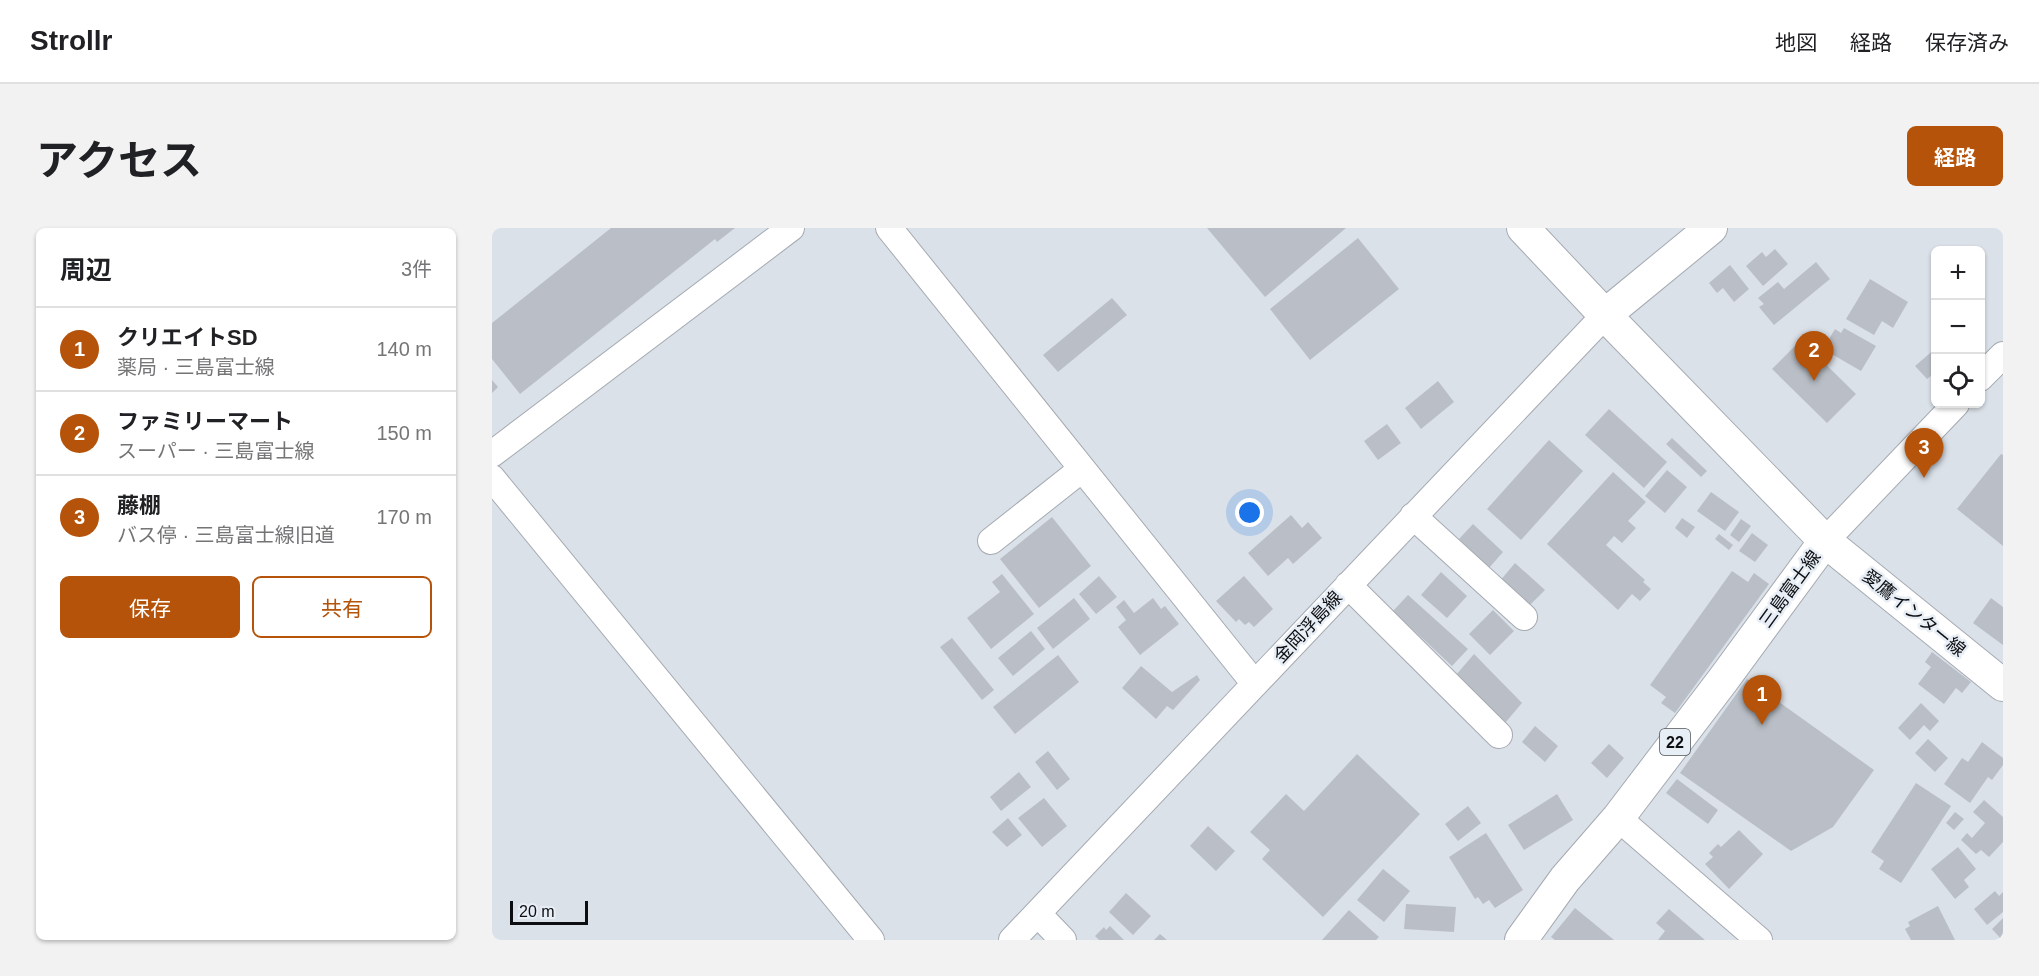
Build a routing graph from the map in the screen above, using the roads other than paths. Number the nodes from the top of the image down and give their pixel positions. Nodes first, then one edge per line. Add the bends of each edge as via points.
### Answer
1 (790, 228) edge
2 (890, 228) edge
3 (1523, 228) edge
4 (1711, 228) edge
5 (1605, 315) junction
6 (2003, 355) edge
7 (1985, 373) edge
8 (1952, 408) edge
9 (492, 454) edge
10 (1082, 469) junction
11 (492, 478) edge
12 (1413, 516) junction
13 (991, 541) dead end
14 (1826, 541) junction
15 (1348, 585) junction
16 (1524, 617) dead end
17 (1255, 684) junction
18 (2003, 685) edge
19 (1499, 735) dead end
20 (1618, 818) junction
21 (1038, 914) junction
22 (872, 940) edge
23 (1012, 940) edge
24 (1063, 940) edge
25 (1521, 940) edge
26 (1759, 940) edge

1 - 9 street
2 - 10 street
3 - 5 main road
4 - 5 main road
5 - 12 street, 金岡浮島線
5 - 14 main road, 三島富士線
6 - 7 street
8 - 14 street
10 - 13 street
10 - 17 street
11 - 22 street
12 - 15 street, 金岡浮島線
12 - 16 street
14 - 18 main road, 愛鷹インター線
14 - 20 main road, 三島富士線 / 22
15 - 17 street, 金岡浮島線
15 - 19 street
17 - 21 street, 金岡浮島線
20 - 25 main road, 三島富士線 / 22 via 1565,879
20 - 26 street
21 - 23 street, 金岡浮島線
21 - 24 street

